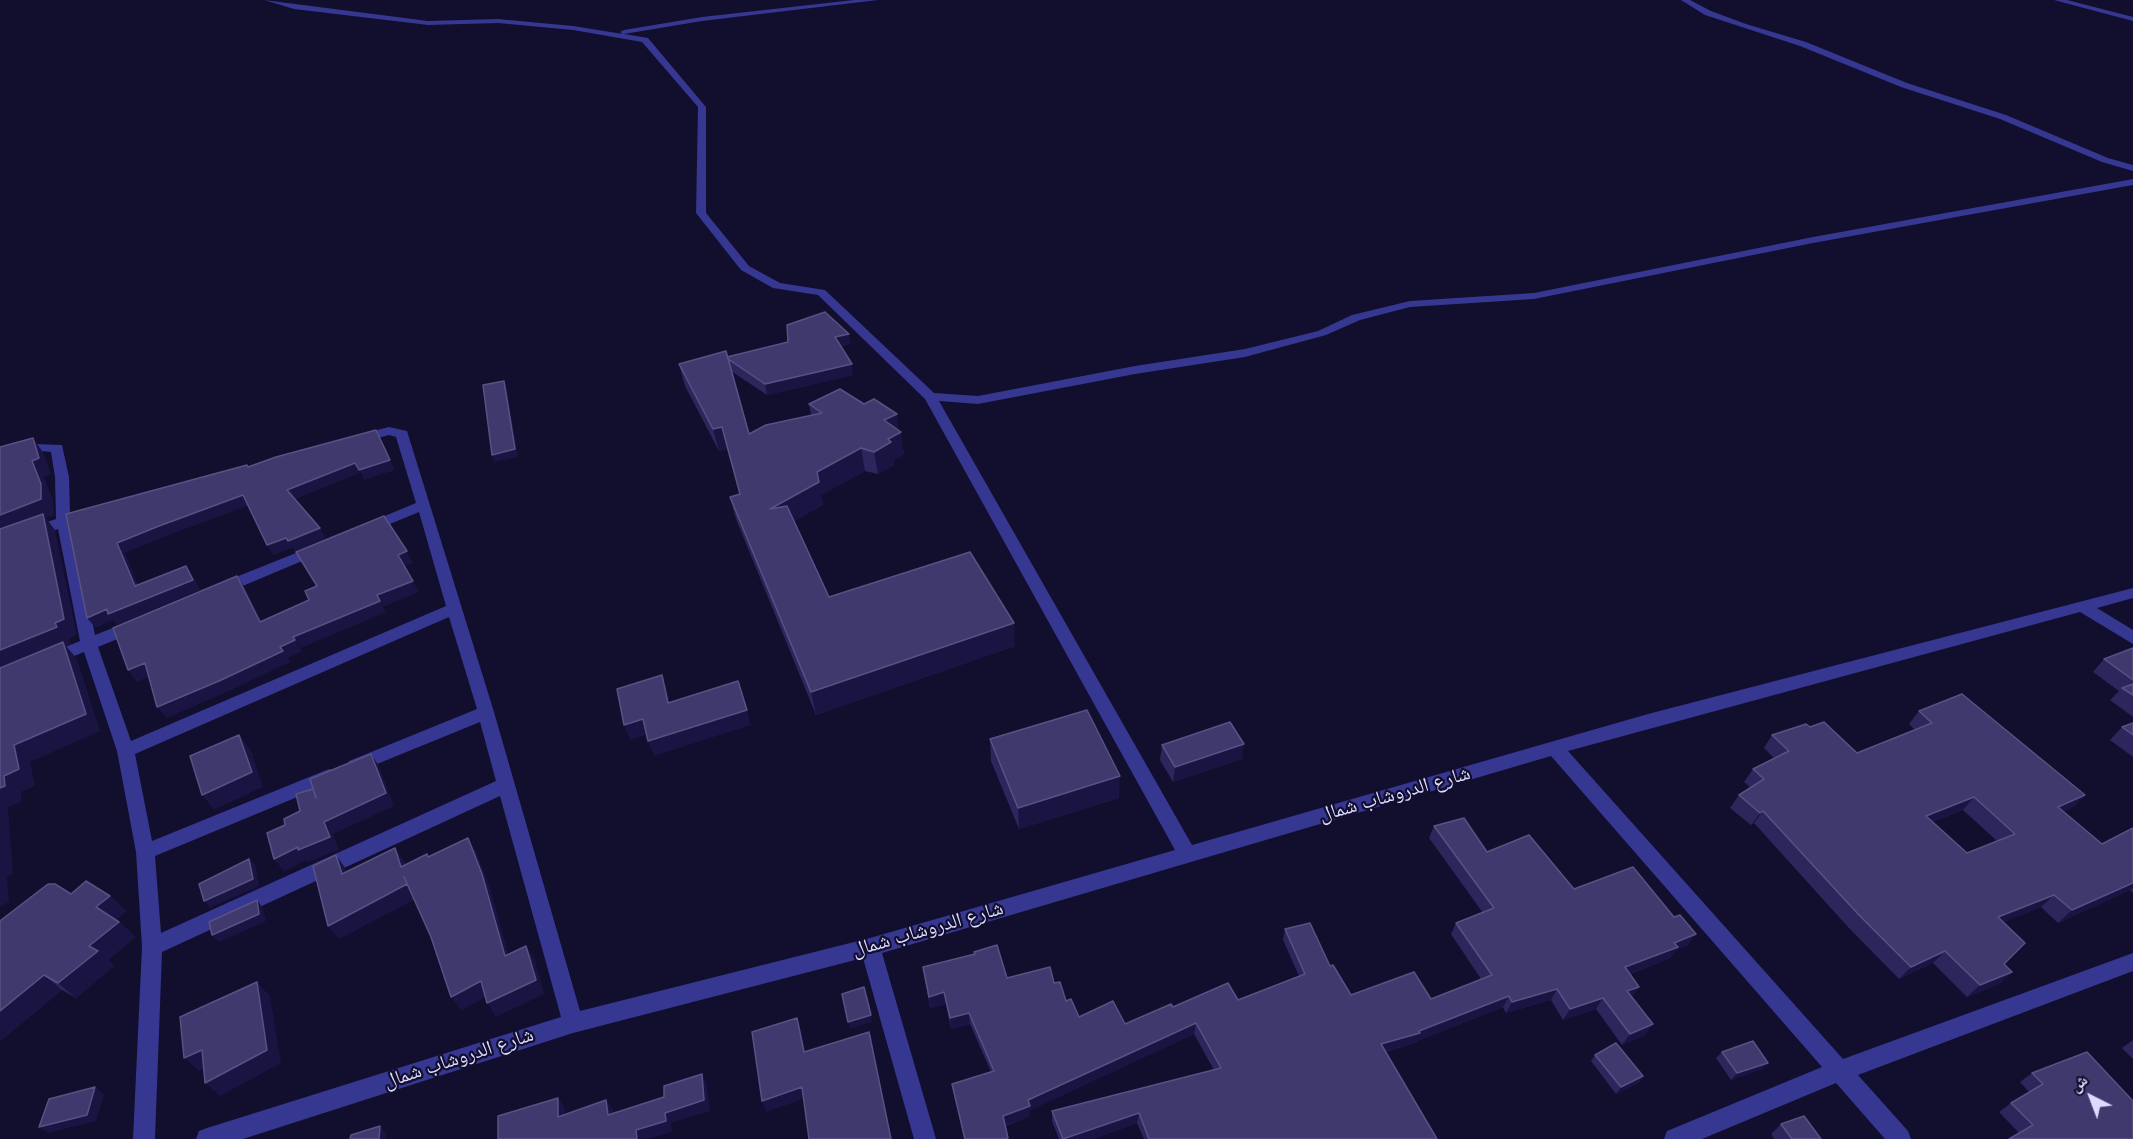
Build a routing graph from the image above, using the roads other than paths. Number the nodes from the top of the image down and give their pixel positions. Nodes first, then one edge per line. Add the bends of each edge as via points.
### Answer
1 (268, 0) edge
2 (874, 0) edge
3 (1685, 0) edge
4 (2058, 0) edge
5 (2133, 19) edge
6 (613, 33) junction
7 (2133, 168) edge
8 (2133, 182) edge
9 (930, 397) junction
10 (344, 443) edge
11 (0, 460) edge
12 (423, 505) junction
13 (97, 511) edge
14 (63, 520) junction
15 (359, 532) edge
16 (0, 543) edge
17 (326, 545) edge
18 (2133, 593) edge
19 (208, 594) edge
20 (2083, 607) junction
21 (455, 608) junction
22 (143, 621) edge
23 (2133, 638) edge
24 (89, 644) junction
25 (40, 665) edge
26 (486, 712) junction
27 (1555, 749) junction
28 (126, 751) junction
29 (506, 785) junction
30 (144, 852) junction
31 (1188, 855) junction
32 (152, 946) junction
33 (870, 947) junction
34 (2133, 962) edge
35 (573, 1023) junction
36 (1840, 1071) junction
37 (144, 1139) edge
38 (207, 1139) edge
39 (924, 1139) edge
40 (1675, 1139) edge
41 (1900, 1139) edge

1 - 6 street via 294,7 428,23 498,21
2 - 6 street
3 - 7 street via 1708,13 1803,44
4 - 5 street
6 - 9 street via 645,40 702,107 701,213 745,268 777,286 821,292
8 - 9 street via 1534,296 1410,304 1245,353 978,400
9 - 31 street
10 - 12 street via 388,431 402,434
11 - 14 street via 40,447 57,448
12 - 15 street
12 - 21 street
13 - 14 street
14 - 16 street
14 - 24 street
17 - 19 street
18 - 20 street, شارع الدروشاب شمال
20 - 23 street
20 - 27 street, شارع الدروشاب شمال
21 - 26 street
21 - 28 street
22 - 24 street
24 - 25 street
24 - 28 street
26 - 29 street
26 - 30 street
27 - 31 street, شارع الدروشاب شمال
27 - 36 street
28 - 30 street
29 - 32 street
29 - 35 street
30 - 32 street
31 - 33 street, شارع الدروشاب شمال
32 - 37 street
33 - 35 street, شارع الدروشاب شمال
33 - 39 street
34 - 36 street
35 - 38 street, شارع الدروشاب شمال
36 - 40 street
36 - 41 street

